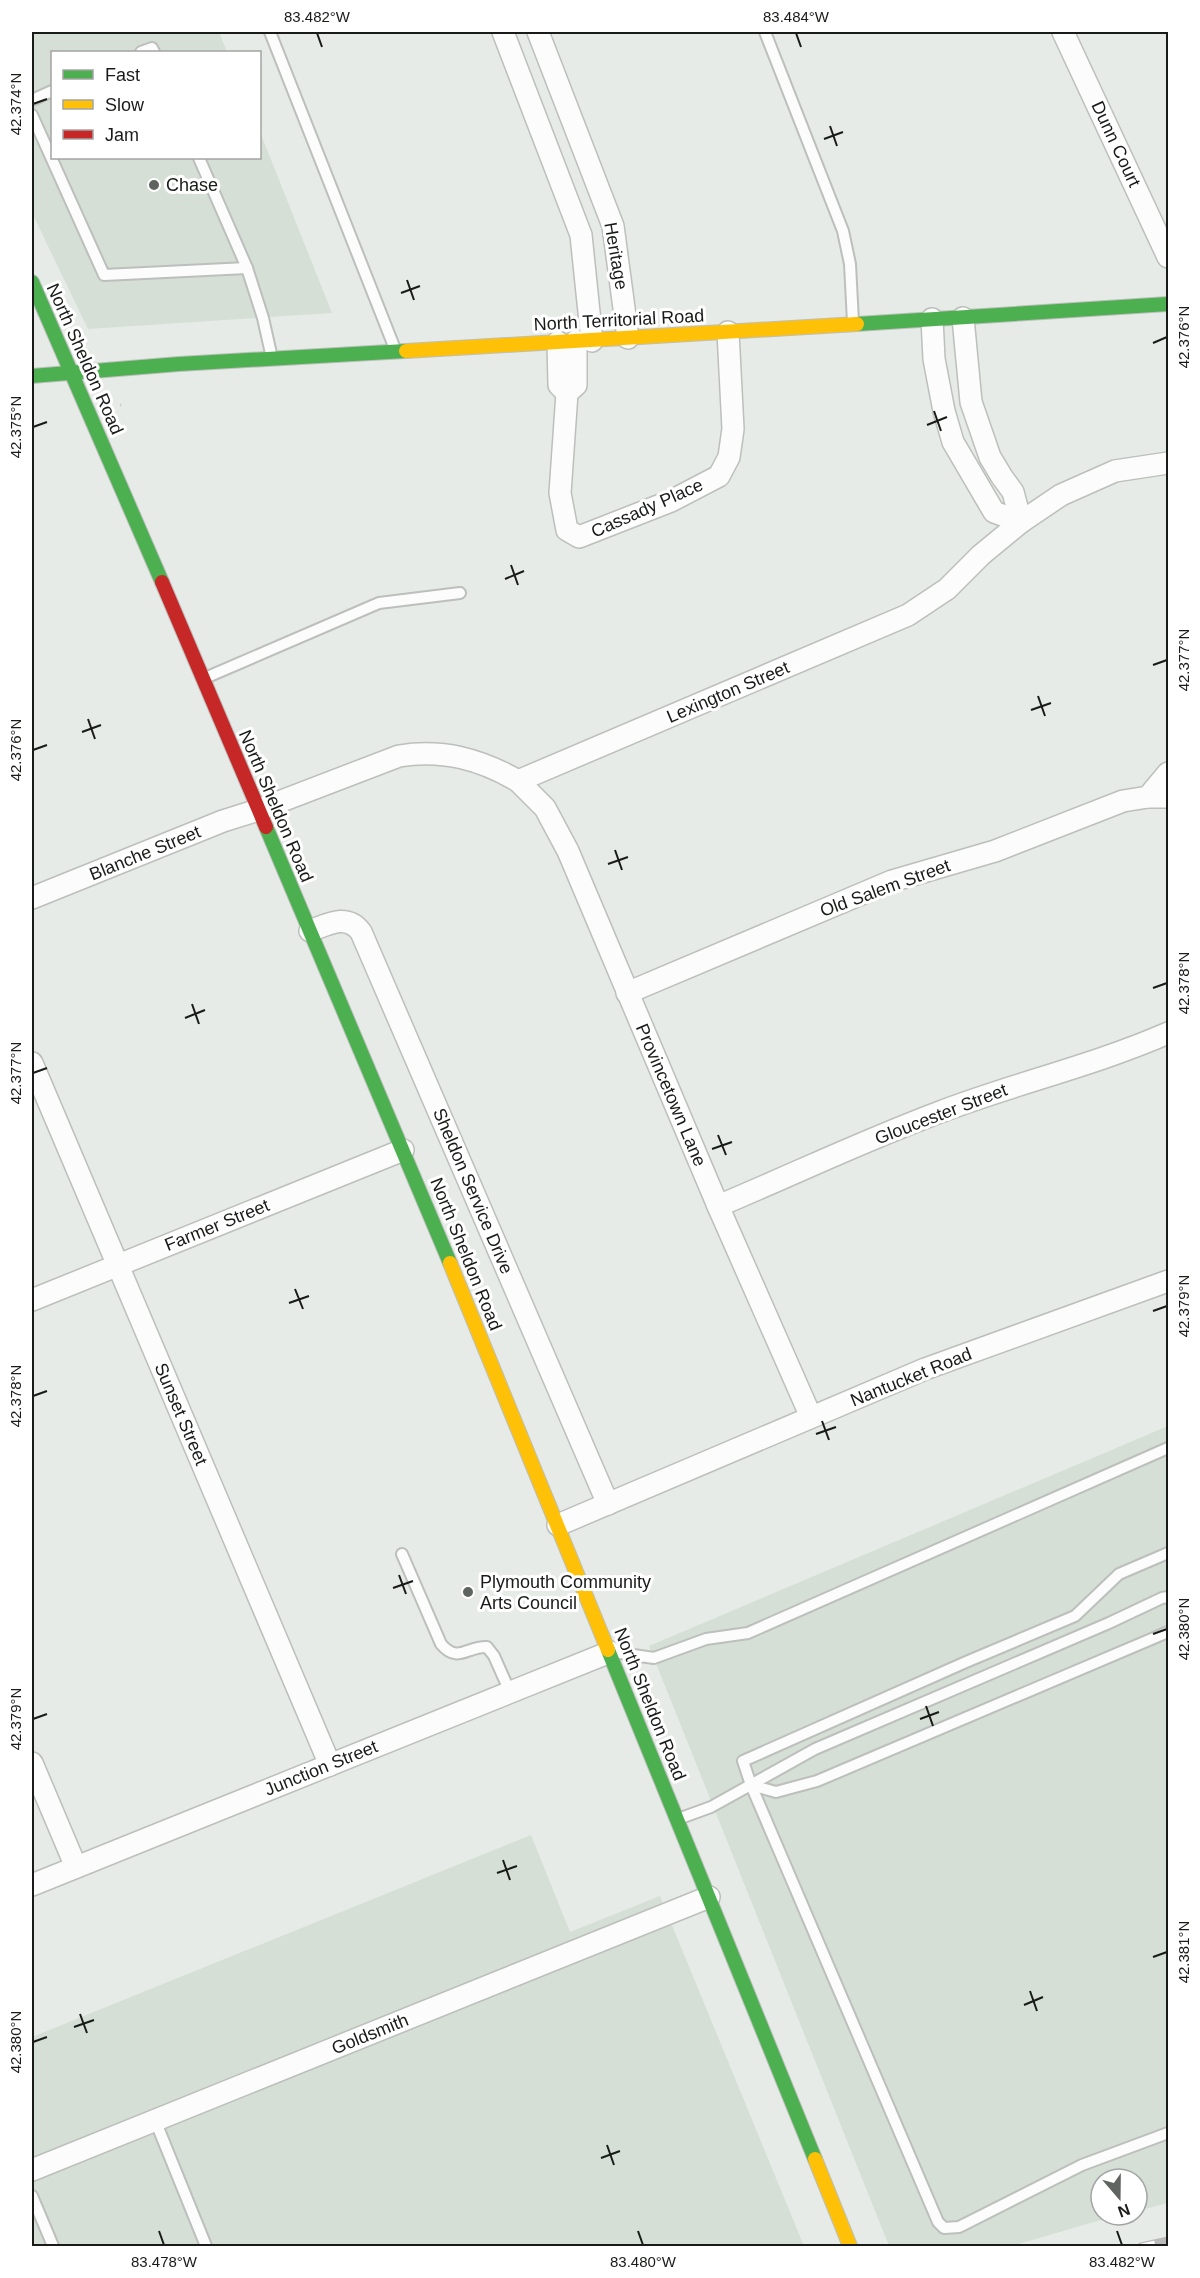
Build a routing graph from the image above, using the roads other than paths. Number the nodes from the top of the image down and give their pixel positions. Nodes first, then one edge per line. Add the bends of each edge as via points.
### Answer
1 (270, 32) edge
2 (503, 32) edge
3 (765, 32) edge
4 (1064, 32) edge
5 (542, 40) edge
6 (513, 60) junction
7 (51, 91) edge
8 (32, 100) edge
9 (32, 115) edge
10 (51, 157) edge
11 (52, 159) edge
12 (199, 159) edge
13 (594, 176) junction
14 (564, 188) junction
15 (1168, 257) edge
16 (247, 268) junction
17 (32, 282) edge
18 (1168, 304) edge
19 (963, 318) junction
20 (932, 319) junction
21 (853, 324) junction
22 (728, 332) junction
23 (628, 338) junction
24 (575, 341) junction
25 (396, 351) junction
26 (272, 358) junction
27 (71, 374) junction
28 (32, 376) edge
29 (1168, 463) edge
30 (1021, 522) junction
31 (459, 593) dead end
32 (202, 680) junction
33 (1168, 773) edge
34 (518, 781) junction
35 (1159, 797) edge
36 (258, 810) junction
37 (32, 898) edge
38 (310, 931) junction
39 (627, 993) junction
40 (1168, 1033) edge
41 (32, 1063) edge
42 (403, 1150) junction
43 (718, 1206) junction
44 (117, 1265) junction
45 (1168, 1281) edge
46 (32, 1300) edge
47 (811, 1417) junction
48 (1168, 1448) edge
49 (608, 1504) junction
50 (558, 1525) junction
51 (1168, 1553) edge
52 (402, 1554) dead end
53 (1168, 1597) edge
54 (1168, 1632) edge
55 (610, 1652) junction
56 (510, 1692) junction
57 (32, 1763) edge
58 (330, 1765) junction
59 (751, 1785) junction
60 (678, 1819) junction
61 (76, 1867) junction
62 (32, 1885) edge
63 (709, 1897) junction
64 (155, 2120) junction
65 (1168, 2133) edge
66 (32, 2170) edge
67 (32, 2196) edge
68 (53, 2247) edge
69 (206, 2247) edge
70 (850, 2247) edge

1 - 25 lane
2 - 6 street, Heritage
3 - 21 lane via 843,231 850,264
4 - 15 street, Dunn Court
5 - 6 street, Heritage
5 - 13 street, Heritage
6 - 14 street, Heritage
7 - 8 lane
9 - 10 lane
11 - 16 lane via 104,275
12 - 16 lane
13 - 14 street
13 - 23 street, Heritage via 613,226
14 - 24 street, Heritage via 581,235
16 - 26 lane
17 - 27 main road, North Sheldon Road
18 - 19 main road, North Territorial Road
19 - 20 main road, North Territorial Road
19 - 30 street via 970,402 990,457 1013,492
20 - 21 main road, North Territorial Road
20 - 30 street via 934,359 952,442 994,512
21 - 22 main road, North Territorial Road
22 - 23 main road, North Territorial Road
22 - 24 street, Cassady Place via 733,429 729,457 719,476 671,501 579,537 567,530 560,493 567,393 576,385
23 - 24 main road, North Territorial Road
24 - 25 main road, North Territorial Road
25 - 26 main road, North Territorial Road
26 - 27 main road, North Territorial Road
27 - 28 main road, North Territorial Road
27 - 32 main road, North Sheldon Road
29 - 30 street, Lexington Street via 1115,471 1061,495
30 - 34 street, Lexington Street via 947,589 908,615
31 - 32 lane via 379,603
32 - 36 main road, North Sheldon Road
33 - 35 street, Old Salem Street
34 - 36 street via 471,759 415,753 382,761
34 - 39 street, Provincetown Lane via 545,808 568,851
35 - 39 street, Old Salem Street via 1123,801 994,851 862,892
36 - 37 street, Blanche Street
36 - 38 main road, North Sheldon Road
38 - 42 main road, North Sheldon Road
38 - 49 street, Sheldon Service Drive via 341,920 362,932
39 - 43 street, Provincetown Lane
40 - 43 street, Gloucester Street via 1097,1061 938,1112
41 - 44 street, Sunset Street
42 - 44 street, Farmer Street
42 - 50 main road, North Sheldon Road
43 - 47 street, Provincetown Lane
44 - 46 street, Farmer Street
44 - 58 street, Sunset Street
45 - 47 street, Nantucket Road via 925,1369
47 - 49 street, Nantucket Road
48 - 55 lane via 748,1633 706,1639 654,1658
49 - 50 street, Nantucket Road
50 - 55 main road, North Sheldon Road
51 - 59 lane via 1119,1574 1076,1616 743,1761
52 - 56 lane via 441,1644 451,1654 481,1647 492,1651
53 - 59 lane via 815,1749
54 - 59 lane via 816,1781 776,1791
55 - 56 street, Junction Street
55 - 60 main road, North Sheldon Road
56 - 58 street, Junction Street
57 - 61 street
58 - 61 street, Junction Street
59 - 60 lane
59 - 65 lane via 938,2222 944,2228 959,2226 1082,2165
60 - 63 main road, North Sheldon Road
61 - 62 street, Junction Street
63 - 64 street, Goldsmith
63 - 70 main road, North Sheldon Road
64 - 66 street, Goldsmith
64 - 69 lane
67 - 68 lane

